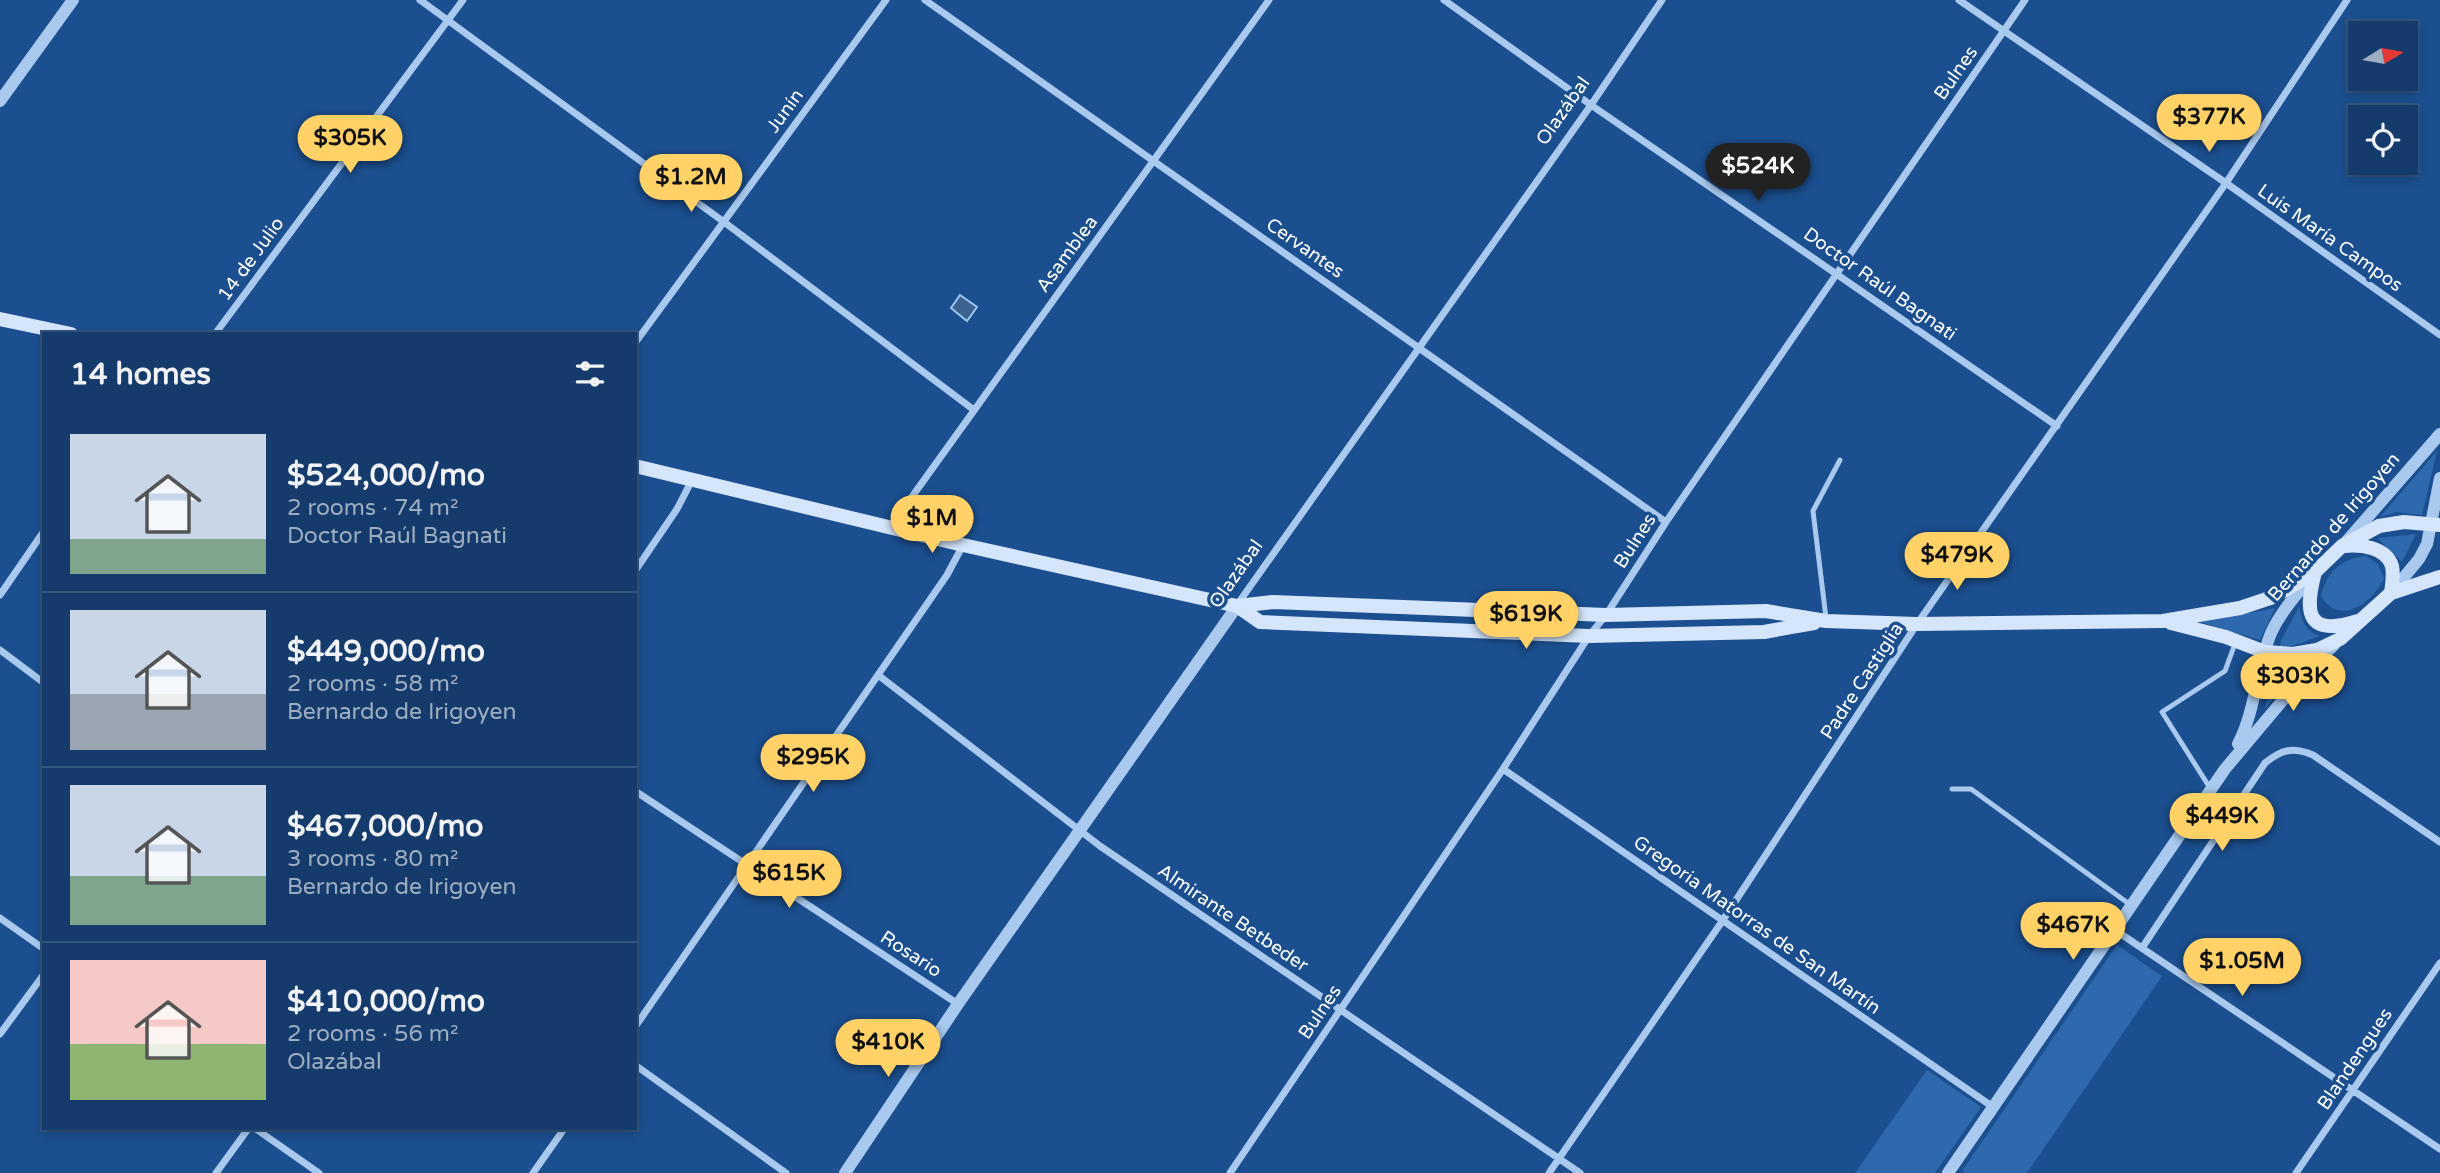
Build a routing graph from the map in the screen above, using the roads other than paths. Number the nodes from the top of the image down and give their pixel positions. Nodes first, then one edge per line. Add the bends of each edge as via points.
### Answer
1 (73, 0) edge
2 (420, 0) edge
3 (463, 0) edge
4 (886, 0) edge
5 (925, 0) edge
6 (1269, 0) edge
7 (1444, 0) edge
8 (1662, 0) edge
9 (1959, 0) edge
10 (2025, 0) edge
11 (2347, 0) edge
12 (448, 19) junction
13 (2004, 30) junction
14 (1, 98) edge
15 (1591, 104) junction
16 (1153, 161) junction
17 (2226, 183) junction
18 (724, 222) junction
19 (1836, 274) junction
20 (0, 319) edge
21 (62, 332) edge
22 (216, 332) edge
23 (2440, 335) edge
24 (637, 340) edge
25 (1419, 347) junction
26 (974, 410) junction
27 (2057, 426) junction
28 (2440, 434) edge
29 (1840, 460) dead end
30 (637, 466) edge
31 (2440, 478) edge
32 (692, 480) junction
33 (1666, 522) junction
34 (2436, 524) edge
35 (891, 526) junction
36 (42, 534) edge
37 (963, 545) junction
38 (2342, 546) junction
39 (637, 568) edge
40 (2315, 572) junction
41 (2440, 576) edge
42 (2391, 593) junction
43 (0, 595) edge
44 (1237, 606) junction
45 (1606, 615) junction
46 (2361, 620) junction
47 (1826, 621) junction
48 (2163, 621) junction
49 (1917, 624) junction
50 (1589, 636) junction
51 (2340, 639) junction
52 (2236, 641) junction
53 (0, 650) edge
54 (2264, 652) junction
55 (878, 675) junction
56 (42, 682) edge
57 (1503, 769) junction
58 (2225, 769) junction
59 (1952, 789) dead end
60 (2211, 790) junction
61 (637, 792) edge
62 (1080, 830) junction
63 (2440, 842) edge
64 (748, 866) junction
65 (2132, 906) junction
66 (0, 918) edge
67 (1723, 920) junction
68 (2115, 930) junction
69 (42, 948) edge
70 (2142, 948) junction
71 (2440, 963) edge
72 (42, 978) edge
73 (958, 1004) junction
74 (1340, 1011) junction
75 (637, 1024) edge
76 (0, 1034) edge
77 (637, 1066) edge
78 (2354, 1089) junction
79 (1993, 1107) junction
80 (247, 1130) edge
81 (257, 1130) edge
82 (563, 1130) edge
83 (2440, 1149) edge
84 (1559, 1159) junction
85 (216, 1173) edge
86 (319, 1173) edge
87 (533, 1173) edge
88 (786, 1173) edge
89 (845, 1173) edge
90 (1230, 1173) edge
91 (1549, 1173) edge
92 (1580, 1173) edge
93 (1948, 1173) edge
94 (2296, 1173) edge

1 - 14 street
2 - 12 street
3 - 12 street, 14 de Julio
4 - 18 street, Junín
5 - 16 street, Cervantes
6 - 16 street, Asamblea
7 - 15 street, Doctor Raúl Bagnati
8 - 15 street, Olazábal
9 - 13 street, Luis María Campos
10 - 13 street, Bulnes
11 - 17 street, Padre Castiglia
12 - 18 street
12 - 22 street, 14 de Julio
13 - 17 street, Luis María Campos
13 - 19 street, Bulnes
15 - 19 street, Doctor Raúl Bagnati
15 - 25 street, Olazábal
16 - 25 street, Cervantes
16 - 26 street, Asamblea
17 - 23 street, Luis María Campos
17 - 27 street, Padre Castiglia
18 - 24 street, Junín
18 - 26 street
19 - 27 street, Doctor Raúl Bagnati
19 - 33 street, Bulnes
20 - 21 main road
25 - 33 street, Cervantes
25 - 44 street, Olazábal
26 - 35 street, Asamblea
27 - 49 street, Padre Castiglia
28 - 38 street, Bernardo de Irigoyen
29 - 47 lane via 1813,511
30 - 32 main road
31 - 34 street, Bernardo de Irigoyen
32 - 35 main road
32 - 39 street
33 - 45 street, Bulnes
34 - 38 main road via 2390,523
34 - 42 street, Bernardo de Irigoyen via 2419,559
35 - 37 main road
36 - 43 street
37 - 44 main road
37 - 55 street
38 - 40 main road, Bernardo de Irigoyen
38 - 42 main road via 2382,553 2391,563
40 - 46 main road via 2308,598 2316,622 2327,627
40 - 48 main road via 2258,604
40 - 54 street, Bernardo de Irigoyen via 2283,613
41 - 42 main road
42 - 46 main road, Bernardo de Irigoyen
44 - 45 main road via 1273,602
44 - 50 main road via 1260,622
44 - 62 street, Olazábal
45 - 47 main road via 1766,611
45 - 50 street, Bulnes
46 - 51 main road, Bernardo de Irigoyen
47 - 49 main road
47 - 50 main road via 1764,632
48 - 49 main road
48 - 52 main road
49 - 67 street, Padre Castiglia
50 - 57 street, Bulnes
51 - 54 main road via 2317,650
51 - 58 street, Bernardo de Irigoyen
52 - 54 main road
52 - 60 lane via 2225,671 2162,712
53 - 56 street
54 - 58 street, Bernardo de Irigoyen via 2252,713
55 - 62 street, Almirante Betbeder
55 - 64 street
57 - 67 street, Gregoria Matorras de San Martín
57 - 74 street, Bulnes
58 - 60 street, Bernardo de Irigoyen
59 - 65 lane via 1971,789
60 - 65 street, Bernardo de Irigoyen
61 - 64 street, Rosario
62 - 73 street, Olazábal
62 - 74 street, Almirante Betbeder
63 - 70 street via 2313,755 2288,749 2265,763
64 - 73 street, Rosario
64 - 75 street
65 - 68 street, Bernardo de Irigoyen
66 - 69 street
67 - 79 street, Gregoria Matorras de San Martín
67 - 84 street, Padre Castiglia
68 - 70 street
68 - 79 street, Bernardo de Irigoyen
70 - 78 street
71 - 78 street, Blandengues
72 - 76 street
73 - 89 street, Olazábal
74 - 84 street, Almirante Betbeder
74 - 90 street, Bulnes
77 - 88 street
78 - 83 street
78 - 94 street, Blandengues
79 - 93 street, Bernardo de Irigoyen
80 - 85 street
81 - 86 street
82 - 87 street
84 - 91 street, Padre Castiglia
84 - 92 street, Almirante Betbeder

